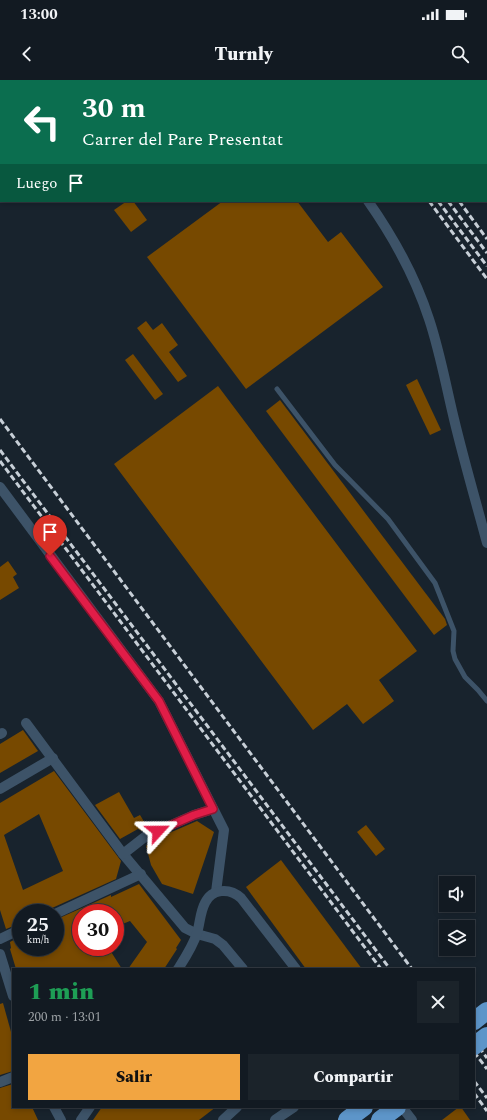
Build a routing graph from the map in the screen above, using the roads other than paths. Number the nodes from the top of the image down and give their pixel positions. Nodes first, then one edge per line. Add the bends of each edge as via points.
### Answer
1 (369, 202) edge
2 (276, 389) dead end
3 (0, 488) edge
4 (487, 543) edge
5 (487, 701) edge
6 (26, 722) dead end
7 (52, 758) junction
8 (0, 789) edge
9 (213, 809) junction
10 (123, 854) junction
11 (141, 874) junction
12 (216, 892) junction
13 (64, 910) edge
14 (12, 933) edge
15 (197, 934) junction
16 (0, 939) edge
17 (0, 954) edge
18 (179, 968) edge
19 (242, 968) edge
20 (295, 968) edge
21 (12, 993) edge
22 (487, 1011) edge
23 (475, 1020) edge
24 (487, 1036) edge
25 (475, 1045) edge
26 (12, 1077) edge
27 (0, 1082) edge
28 (55, 1108) edge
29 (89, 1108) edge
30 (293, 1108) edge
31 (363, 1108) edge
32 (396, 1108) edge
33 (403, 1108) edge
34 (235, 1109) edge
35 (61, 1120) edge
36 (81, 1120) edge
37 (223, 1120) edge
38 (275, 1120) edge
39 (347, 1120) edge
40 (380, 1120) edge
41 (412, 1120) edge

1 - 4 street via 402,254 429,320
2 - 5 lane via 335,465 388,519 434,583 454,631 455,659 465,677
3 - 9 street via 159,701
6 - 7 street
7 - 8 street
7 - 10 street
9 - 10 street via 146,836
9 - 12 street via 224,830
10 - 11 street
11 - 13 street
11 - 15 street via 185,928
12 - 15 street via 204,905
12 - 20 street via 227,890 237,894
14 - 16 street
15 - 18 street
15 - 19 street via 215,939 223,945
17 - 21 street
22 - 23 highway
24 - 25 highway, bridge
26 - 27 street
28 - 35 street
29 - 36 street
30 - 38 street
31 - 39 highway
32 - 40 highway
33 - 41 street
34 - 37 street

